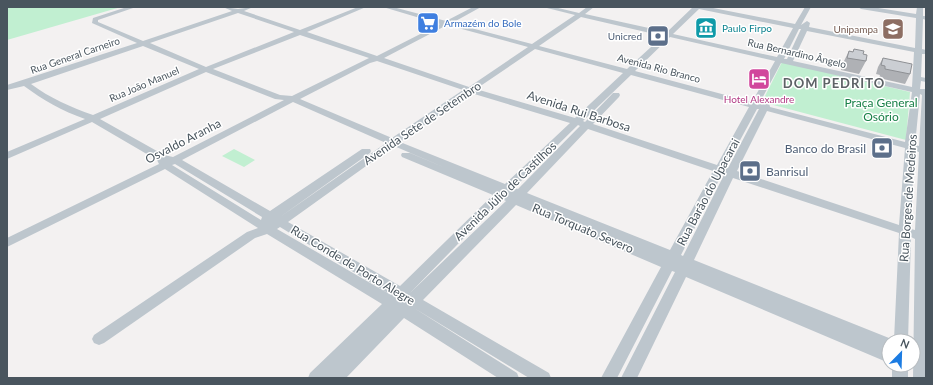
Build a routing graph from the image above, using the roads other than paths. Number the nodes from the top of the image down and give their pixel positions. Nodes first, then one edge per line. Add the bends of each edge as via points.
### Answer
1 (133, 7) edge
2 (355, 7) edge
3 (364, 7) edge
4 (386, 7) edge
5 (396, 7) edge
6 (470, 7) edge
7 (478, 7) edge
8 (546, 7) edge
9 (591, 7) edge
10 (703, 7) edge
11 (808, 7) edge
12 (815, 7) edge
13 (861, 7) edge
14 (869, 7) edge
15 (239, 8) edge
16 (407, 11) junction
17 (578, 12) edge
18 (346, 13) junction
19 (923, 13) edge
20 (445, 21) junction
21 (801, 26) junction
22 (299, 32) junction
23 (923, 32) edge
24 (672, 35) junction
25 (138, 44) junction
26 (531, 44) junction
27 (663, 44) junction
28 (922, 50) edge
29 (376, 56) junction
30 (642, 59) junction
31 (778, 60) junction
32 (650, 61) junction
33 (789, 62) junction
34 (205, 70) junction
35 (634, 71) junction
36 (921, 79) edge
37 (25, 83) junction
38 (469, 87) junction
39 (7, 88) edge
40 (923, 92) edge
41 (285, 100) junction
42 (920, 104) junction
43 (760, 105) junction
44 (92, 118) junction
45 (583, 122) junction
46 (385, 143) junction
47 (910, 145) junction
48 (925, 149) edge
49 (7, 156) edge
50 (167, 161) junction
51 (909, 163) junction
52 (923, 167) junction
53 (726, 170) junction
54 (504, 191) junction
55 (715, 191) junction
56 (517, 196) junction
57 (906, 203) junction
58 (700, 206) junction
59 (922, 208) junction
60 (712, 211) junction
61 (270, 223) junction
62 (905, 229) junction
63 (924, 235) edge
64 (7, 243) edge
65 (337, 256) junction
66 (325, 264) junction
67 (678, 264) junction
68 (763, 299) junction
69 (402, 302) junction
70 (638, 324) junction
71 (653, 331) junction
72 (901, 333) edge
73 (921, 333) edge
74 (99, 339) dead end
75 (881, 342) edge
76 (497, 350) junction
77 (881, 352) edge
78 (487, 363) junction
79 (316, 378) edge
80 (335, 378) edge
81 (511, 378) edge
82 (543, 378) edge
83 (609, 378) edge
84 (630, 378) edge

1 - 25 street, Rua Torquato Severo via 95,18 94,23
2 - 18 street, Rua João Manuel
3 - 18 street, Rua João Manuel
4 - 16 street, Avenida Rio Branco
5 - 16 street, Avenida Rio Branco
6 - 20 street, Osvaldo Aranha
7 - 20 street, Osvaldo Aranha
8 - 17 street, Rua Bernardino Ângelo
9 - 17 street, Avenida Sete de Setembro
10 - 21 street
10 - 24 street, Avenida Júlio de Castilhos
11 - 21 street, Rua Barão do Upacarai
12 - 21 street, Rua Barão do Upacarai
13 - 14 street
14 - 19 street
15 - 22 street, Avenida Rui Barbosa
15 - 25 street, Rua General Carneiro
16 - 20 street, Avenida Rio Branco
17 - 24 street, Rua Bernardino Ângelo
17 - 26 street, Avenida Sete de Setembro
18 - 22 street, Rua João Manuel
19 - 23 street, Rua Borges de Medeiros
20 - 26 street, Avenida Rio Branco
20 - 29 street, Osvaldo Aranha
21 - 28 street
21 - 31 street, Rua Barão do Upacarai
21 - 33 street, Rua Barão do Upacarai
22 - 29 street, Avenida Rui Barbosa
22 - 34 street, Rua João Manuel
23 - 28 street, Rua Borges de Medeiros
24 - 27 street, Avenida Júlio de Castilhos
24 - 31 street, Rua Bernardino Ângelo
25 - 34 street, Rua Torquato Severo
25 - 37 street, Rua General Carneiro
26 - 35 street, Avenida Rio Branco
26 - 38 street, Avenida Sete de Setembro
27 - 30 street, Avenida Júlio de Castilhos
27 - 32 street, Avenida Júlio de Castilhos
28 - 36 street, Rua Borges de Medeiros
29 - 38 street, Avenida Rui Barbosa
29 - 41 street, Osvaldo Aranha
30 - 32 street
30 - 35 street, Avenida Júlio de Castilhos
31 - 33 street, Rua Bernardino Ângelo
31 - 43 street, Rua Barão do Upacarai
32 - 35 street, Avenida Júlio de Castilhos
33 - 40 street, Rua Bernardino Ângelo
34 - 41 street, Rua Torquato Severo
34 - 44 street, Rua João Manuel
35 - 43 street, Avenida Rio Branco
35 - 45 street, Avenida Júlio de Castilhos
36 - 40 street, Rua Borges de Medeiros
37 - 39 street, Rua General Carneiro
37 - 44 street, Rua Conde de Porto Alegre via 72,112
38 - 45 street, Avenida Rui Barbosa
38 - 46 street, Avenida Sete de Setembro
40 - 42 street, Rua Borges de Medeiros
41 - 46 street, Rua Torquato Severo
41 - 50 street, Osvaldo Aranha
42 - 47 street, Rua Borges de Medeiros
42 - 48 street, Rua Borges de Medeiros
43 - 47 street, Avenida Rio Branco
43 - 53 street, Rua Barão do Upacarai
44 - 49 street, Rua João Manuel
44 - 50 street, Rua Conde de Porto Alegre
45 - 53 street, Avenida Rui Barbosa
45 - 54 street, Avenida Júlio de Castilhos
45 - 56 street, Avenida Júlio de Castilhos
46 - 54 street, Rua Torquato Severo
46 - 61 street, Avenida Sete de Setembro
47 - 48 street, Avenida Rio Branco
47 - 51 street, Rua Borges de Medeiros
48 - 52 street, Rua Borges de Medeiros
50 - 61 street, Rua Conde de Porto Alegre
50 - 64 street, Osvaldo Aranha
51 - 52 street
51 - 57 street, Rua Borges de Medeiros
52 - 59 street, Rua Borges de Medeiros
53 - 55 street, Rua Barão do Upacarai
53 - 62 street, Avenida Rui Barbosa
54 - 56 street, Rua Torquato Severo
54 - 69 street, Avenida Júlio de Castilhos
55 - 58 street, Rua Barão do Upacarai
55 - 60 street, Rua Barão do Upacarai
56 - 67 street, Rua Torquato Severo
56 - 69 street, Avenida Júlio de Castilhos
57 - 59 street
57 - 62 street, Rua Borges de Medeiros
58 - 60 street
58 - 67 street, Rua Barão do Upacarai
59 - 63 street, Rua Borges de Medeiros
60 - 67 street, Rua Barão do Upacarai
61 - 65 street, Rua Conde de Porto Alegre
61 - 66 street, Rua Conde de Porto Alegre
61 - 74 street, Avenida Sete de Setembro
62 - 63 street, Avenida Rui Barbosa
62 - 72 street, Rua Borges de Medeiros
63 - 73 street, Rua Borges de Medeiros
65 - 66 street
65 - 69 street, Rua Conde de Porto Alegre
66 - 69 street, Rua Conde de Porto Alegre
67 - 68 street, Rua Torquato Severo
67 - 70 street, Rua Barão do Upacarai
67 - 71 street, Rua Barão do Upacarai
68 - 75 street, Rua Torquato Severo
68 - 77 street, Rua Torquato Severo
69 - 76 street, Rua Conde de Porto Alegre
69 - 78 street, Rua Conde de Porto Alegre
69 - 79 street, Avenida Júlio de Castilhos
69 - 80 street, Avenida Júlio de Castilhos
70 - 71 street
70 - 83 street, Rua Barão do Upacarai
71 - 84 street, Rua Barão do Upacarai
76 - 78 street
76 - 82 street, Rua Conde de Porto Alegre
78 - 81 street, Rua Conde de Porto Alegre

